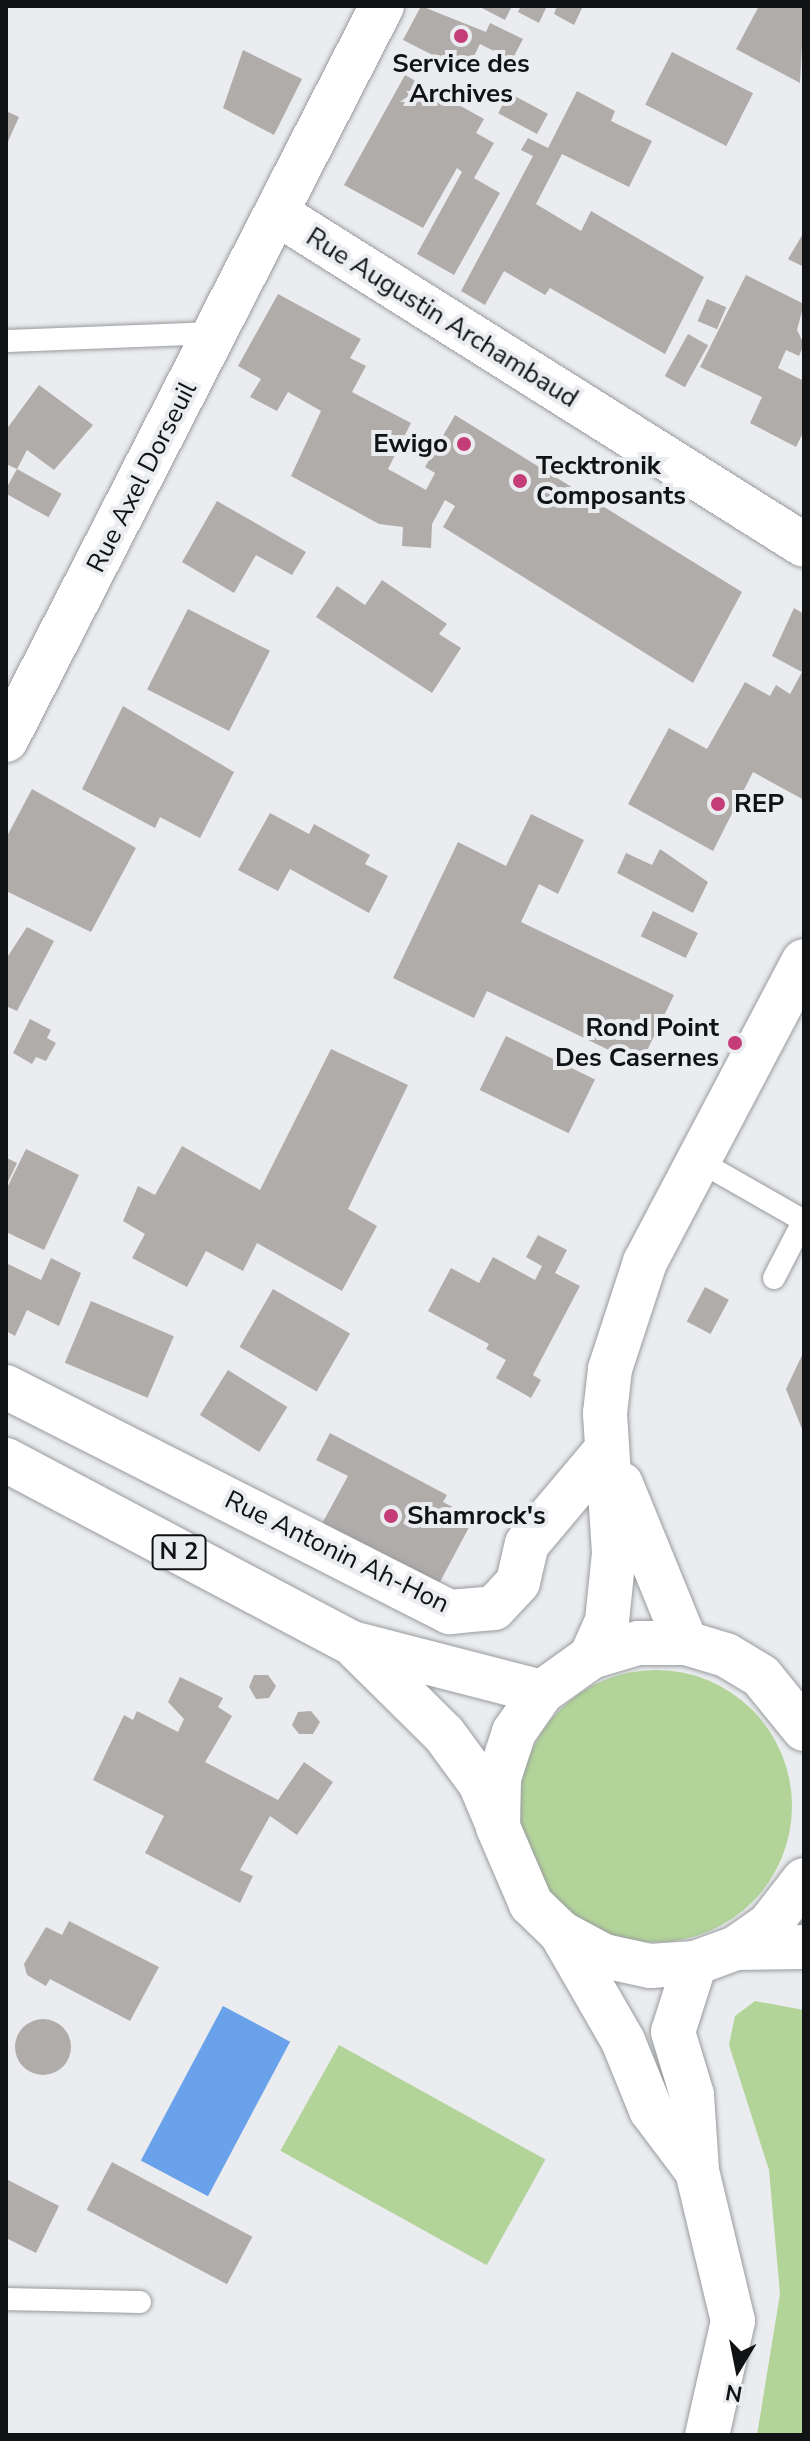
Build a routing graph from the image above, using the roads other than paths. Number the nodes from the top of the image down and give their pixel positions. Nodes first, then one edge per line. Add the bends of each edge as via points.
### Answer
1 (382, 6) edge
2 (278, 214) junction
3 (217, 333) junction
4 (6, 341) edge
5 (804, 545) edge
6 (6, 740) edge
7 (804, 961) edge
8 (699, 1161) junction
9 (804, 1221) edge
10 (774, 1278) dead end
11 (6, 1387) edge
12 (607, 1449) junction
13 (6, 1460) edge
14 (352, 1643) junction
15 (686, 1643) junction
16 (591, 1657) junction
17 (542, 1692) junction
18 (804, 1729) edge
19 (498, 1827) junction
20 (804, 1880) edge
21 (561, 1933) junction
22 (804, 1947) edge
23 (736, 1948) junction
24 (695, 1963) junction
25 (697, 2171) junction
26 (6, 2299) edge
27 (140, 2302) dead end
28 (707, 2435) edge

1 - 2 street, Rue Augustin Archambaud
2 - 3 street, Rue Axel Dorseuil
2 - 5 street, Rue Augustin Archambaud
3 - 4 lane
3 - 6 street, Rue Axel Dorseuil
7 - 8 street
8 - 9 lane
8 - 12 street via 645,1262 610,1369
9 - 10 lane
11 - 12 street, Rue Antonin Ah-Hon via 450,1612 494,1608 518,1582 527,1544
12 - 15 street
12 - 16 street via 614,1553 607,1621
13 - 14 street, N 2
14 - 17 street, N 2
14 - 19 street, N 2 via 444,1734 480,1783
15 - 16 street, N 2 via 638,1643
15 - 18 street, N 2 via 761,1676
16 - 17 street, N 2
17 - 19 street, N 2 via 514,1732 499,1778
19 - 21 street, N 2 via 524,1891
20 - 23 street, N 2 via 769,1925
21 - 24 street, N 2 via 604,1956 650,1966
21 - 25 street via 623,2041 651,2110
22 - 23 street, N 2
23 - 24 street, N 2
24 - 25 street via 673,2032 692,2095
25 - 28 street via 733,2321
26 - 27 lane

